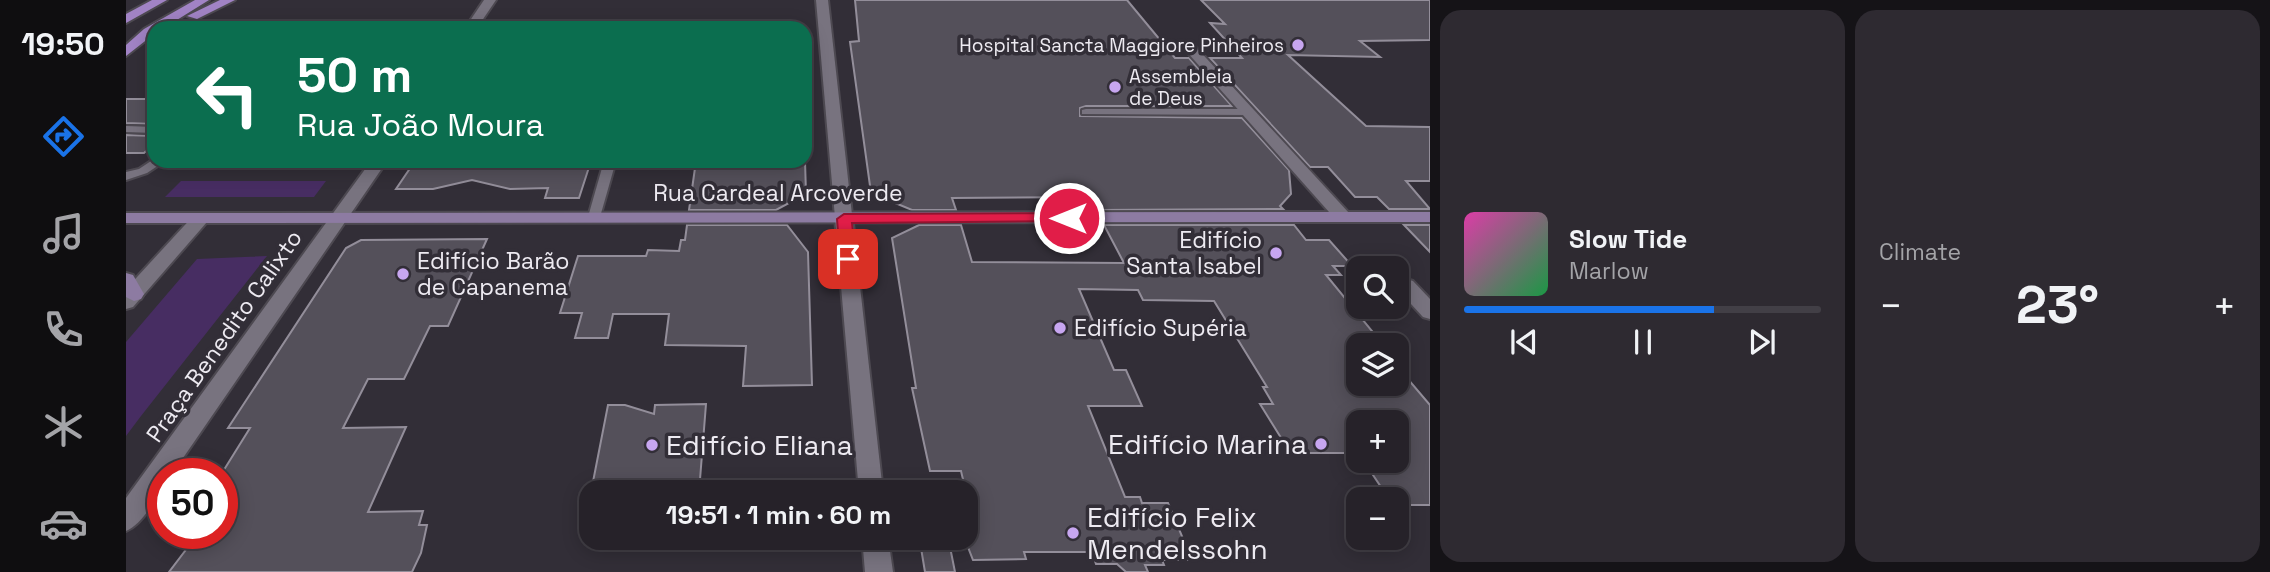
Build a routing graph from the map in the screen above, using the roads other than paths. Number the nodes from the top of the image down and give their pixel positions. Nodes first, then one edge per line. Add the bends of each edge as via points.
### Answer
1 (152, 0) edge
2 (162, 0) edge
3 (203, 0) edge
4 (229, 0) edge
5 (490, 0) edge
6 (822, 0) edge
7 (131, 17) edge
8 (167, 21) edge
9 (185, 21) edge
10 (476, 21) edge
11 (147, 33) edge
12 (147, 41) edge
13 (1191, 48) dead end
14 (126, 52) edge
15 (1086, 112) dead end
16 (1248, 112) junction
17 (126, 129) edge
18 (147, 130) edge
19 (149, 168) edge
20 (374, 168) edge
21 (608, 168) edge
22 (126, 176) edge
23 (594, 216) junction
24 (340, 217) junction
25 (1343, 217) junction
26 (1430, 217) edge
27 (126, 218) edge
28 (201, 218) junction
29 (844, 219) junction
30 (1409, 289) edge
31 (129, 292) edge
32 (1427, 306) edge
33 (870, 480) edge
34 (126, 519) edge
35 (877, 550) edge
36 (879, 572) edge

1 - 7 street
2 - 7 main road
3 - 8 main road
4 - 9 main road
5 - 10 street
6 - 29 street
11 - 14 main road
12 - 14 main road
13 - 16 street
15 - 16 lane
16 - 25 street
17 - 18 lane
19 - 22 lane
20 - 24 street, Praça Benedito Calixto
21 - 23 lane
23 - 24 main road, Rua Cardeal Arcoverde
23 - 29 main road, Rua Cardeal Arcoverde
24 - 28 main road, Rua Cardeal Arcoverde
24 - 34 street, Praça Benedito Calixto
25 - 26 main road, Rua Cardeal Arcoverde
25 - 29 main road, Rua Cardeal Arcoverde
27 - 28 main road, Rua Cardeal Arcoverde
28 - 31 street
29 - 33 street
30 - 32 street
35 - 36 street

